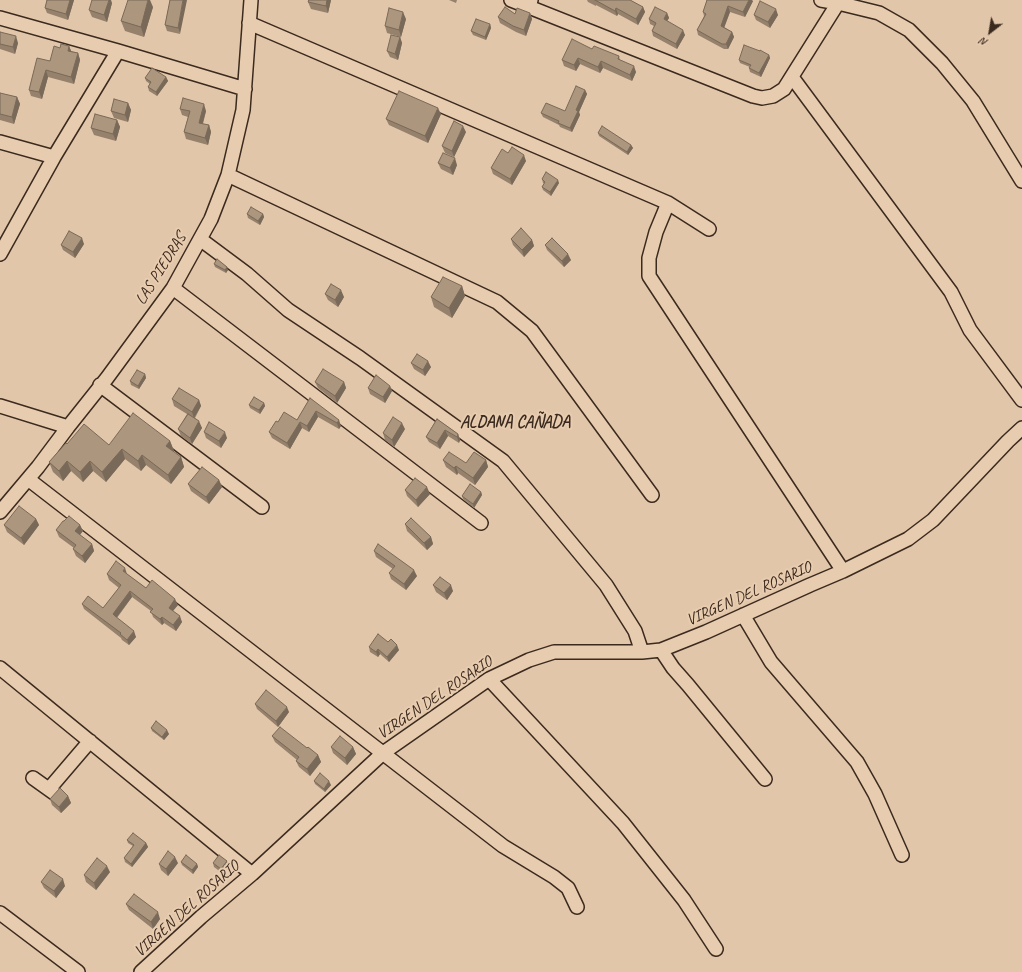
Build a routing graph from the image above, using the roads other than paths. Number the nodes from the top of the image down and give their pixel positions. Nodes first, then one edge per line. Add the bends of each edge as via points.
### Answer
1 (251, 0) edge
2 (511, 0) edge
3 (821, 0) edge
4 (530, 3) edge
5 (838, 3) junction
6 (0, 18) edge
7 (250, 23) junction
8 (118, 50) junction
9 (792, 76) junction
10 (245, 89) junction
11 (0, 142) edge
12 (54, 157) junction
13 (228, 175) junction
14 (1022, 181) edge
15 (668, 203) junction
16 (709, 229) dead end
17 (200, 239) junction
18 (0, 254) edge
19 (173, 288) junction
20 (100, 385) junction
21 (1022, 400) edge
22 (0, 406) edge
23 (68, 427) junction
24 (1022, 428) edge
25 (28, 479) junction
26 (652, 495) dead end
27 (262, 507) dead end
28 (0, 512) edge
29 (481, 523) dead end
30 (843, 571) junction
31 (743, 615) junction
32 (661, 650) junction
33 (642, 652) junction
34 (0, 668) edge
35 (489, 679) junction
36 (90, 741) junction
37 (383, 753) junction
38 (33, 778) dead end
39 (765, 779) dead end
40 (902, 855) dead end
41 (252, 874) junction
42 (577, 906) dead end
43 (0, 913) edge
44 (716, 949) dead end
45 (78, 972) edge
46 (141, 972) edge

1 - 7 street, LAS PIEDRAS
2 - 4 street
3 - 5 street
4 - 9 street via 753,96 773,96 784,89
5 - 9 street
5 - 14 street via 879,13 909,30 942,63 973,101
6 - 8 street
7 - 10 street, LAS PIEDRAS
7 - 15 street
8 - 10 street
8 - 12 street
9 - 21 street via 951,292 970,330
10 - 13 street, LAS PIEDRAS via 243,110
11 - 12 street
12 - 18 street
13 - 17 street, LAS PIEDRAS
13 - 26 street via 497,302 532,331
15 - 16 street
15 - 30 street via 649,258 649,276
17 - 19 street, LAS PIEDRAS
17 - 33 street via 247,274 288,310 360,358 503,461 606,585 635,631
19 - 20 street, LAS PIEDRAS
19 - 29 street
20 - 23 street, LAS PIEDRAS
20 - 27 street
22 - 23 street
23 - 25 street, LAS PIEDRAS
24 - 30 street, VIRGEN DEL ROSARIO via 933,520 908,539
25 - 28 street, LAS PIEDRAS
25 - 37 street
30 - 31 street, VIRGEN DEL ROSARIO
31 - 32 street, VIRGEN DEL ROSARIO
31 - 40 street via 772,662 857,762 875,794
32 - 33 street, VIRGEN DEL ROSARIO
32 - 39 street
33 - 35 street, VIRGEN DEL ROSARIO via 554,652 529,660
34 - 36 street
35 - 37 street, VIRGEN DEL ROSARIO
35 - 44 street via 623,823 684,900
36 - 38 street via 51,791
36 - 41 street
37 - 41 street, VIRGEN DEL ROSARIO
37 - 42 street via 503,846 568,888
41 - 46 street, VIRGEN DEL ROSARIO
43 - 45 street

